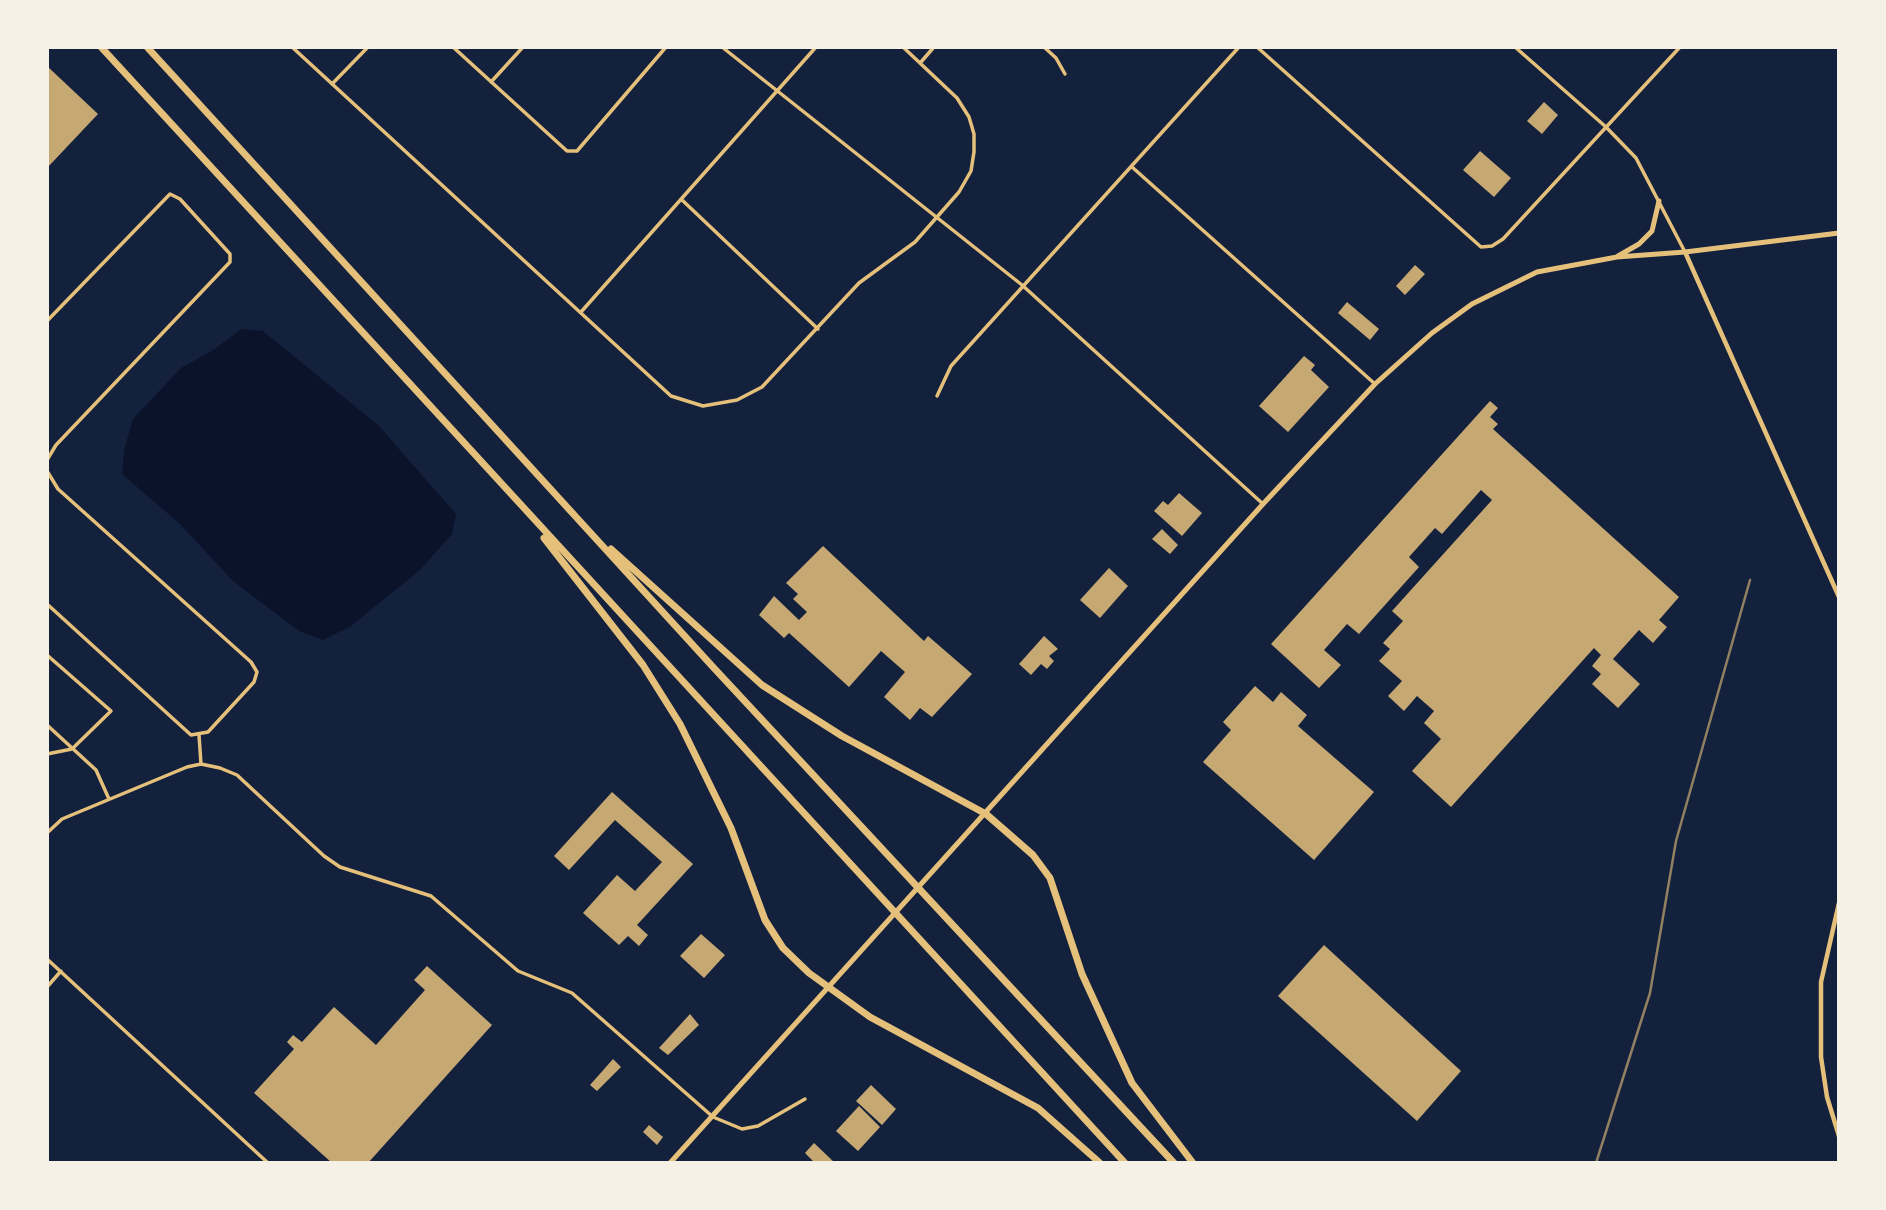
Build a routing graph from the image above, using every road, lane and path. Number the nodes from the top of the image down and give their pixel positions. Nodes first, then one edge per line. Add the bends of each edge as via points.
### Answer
1 (101, 47) edge
2 (147, 47) edge
3 (292, 47) edge
4 (368, 47) edge
5 (453, 47) edge
6 (523, 47) edge
7 (666, 47) edge
8 (722, 47) edge
9 (816, 47) edge
10 (903, 47) edge
11 (934, 47) edge
12 (1044, 47) edge
13 (1239, 47) edge
14 (1257, 47) edge
15 (1515, 47) edge
16 (1680, 47) edge
17 (921, 62) junction
18 (1065, 74) dead end
19 (491, 82) junction
20 (332, 85) junction
21 (776, 92) junction
22 (1606, 127) junction
23 (1132, 167) junction
24 (681, 199) junction
25 (1659, 201) junction
26 (938, 217) junction
27 (1839, 233) edge
28 (1685, 252) junction
29 (1617, 257) junction
30 (1022, 285) junction
31 (581, 312) junction
32 (47, 321) edge
33 (818, 329) junction
34 (1375, 384) junction
35 (936, 396) dead end
36 (47, 460) edge
37 (47, 471) edge
38 (1263, 504) junction
39 (523, 510) junction
40 (579, 520) junction
41 (1839, 597) edge
42 (47, 604) edge
43 (47, 655) edge
44 (47, 726) edge
45 (199, 736) junction
46 (72, 749) junction
47 (47, 754) edge
48 (201, 764) junction
49 (109, 799) junction
50 (986, 814) junction
51 (47, 833) edge
52 (1839, 903) edge
53 (47, 959) edge
54 (61, 971) junction
55 (47, 987) edge
56 (829, 988) junction
57 (805, 1099) dead end
58 (713, 1117) junction
59 (1839, 1136) edge
60 (268, 1163) edge
61 (670, 1163) edge
62 (1100, 1163) edge
63 (1125, 1163) edge
64 (1174, 1163) edge
65 (1194, 1163) edge

1 - 39 highway
2 - 40 highway
3 - 20 street
4 - 20 street
5 - 19 street
6 - 19 street
7 - 19 street via 577,151 567,151
8 - 21 street
9 - 21 street
10 - 17 street
11 - 17 street
12 - 18 street
13 - 23 street
14 - 22 street via 1480,247 1503,239
15 - 22 street
16 - 22 street
17 - 26 street via 957,98 974,134 971,171
20 - 31 street
21 - 24 street
21 - 26 street
22 - 25 street via 1636,158
23 - 30 street
23 - 34 street
24 - 31 street
24 - 33 street
25 - 28 street
25 - 29 main road via 1651,231
26 - 30 street
26 - 33 street via 915,242 859,283
27 - 28 main road
28 - 29 main road
28 - 41 street
29 - 34 main road via 1537,272 1472,304
30 - 35 street via 951,366
30 - 38 street
31 - 33 street via 671,396 703,406 737,400 762,387
32 - 36 street via 170,194 180,199 230,254 230,262 56,445
34 - 38 main road
37 - 45 street via 58,489 257,672 236,702
38 - 50 main road
39 - 56 highway via 643,665 680,724 732,828 765,920 777,939
39 - 63 highway
40 - 50 highway via 762,685 842,736
40 - 64 highway
42 - 45 street via 184,729
43 - 46 street via 111,711
44 - 46 street
45 - 48 street
46 - 47 street
46 - 49 street via 96,770
48 - 49 street
48 - 58 street via 237,775 340,867 431,896 518,971 572,993
49 - 51 street via 62,819
50 - 56 main road
50 - 65 highway via 1033,855 1050,878 1082,974 1132,1083
52 - 59 street via 1821,982 1821,1030 1827,1097
53 - 54 street
54 - 55 street
54 - 60 street
56 - 58 main road
56 - 62 highway via 870,1017 1038,1108
57 - 58 street via 758,1126 742,1129
58 - 61 main road

